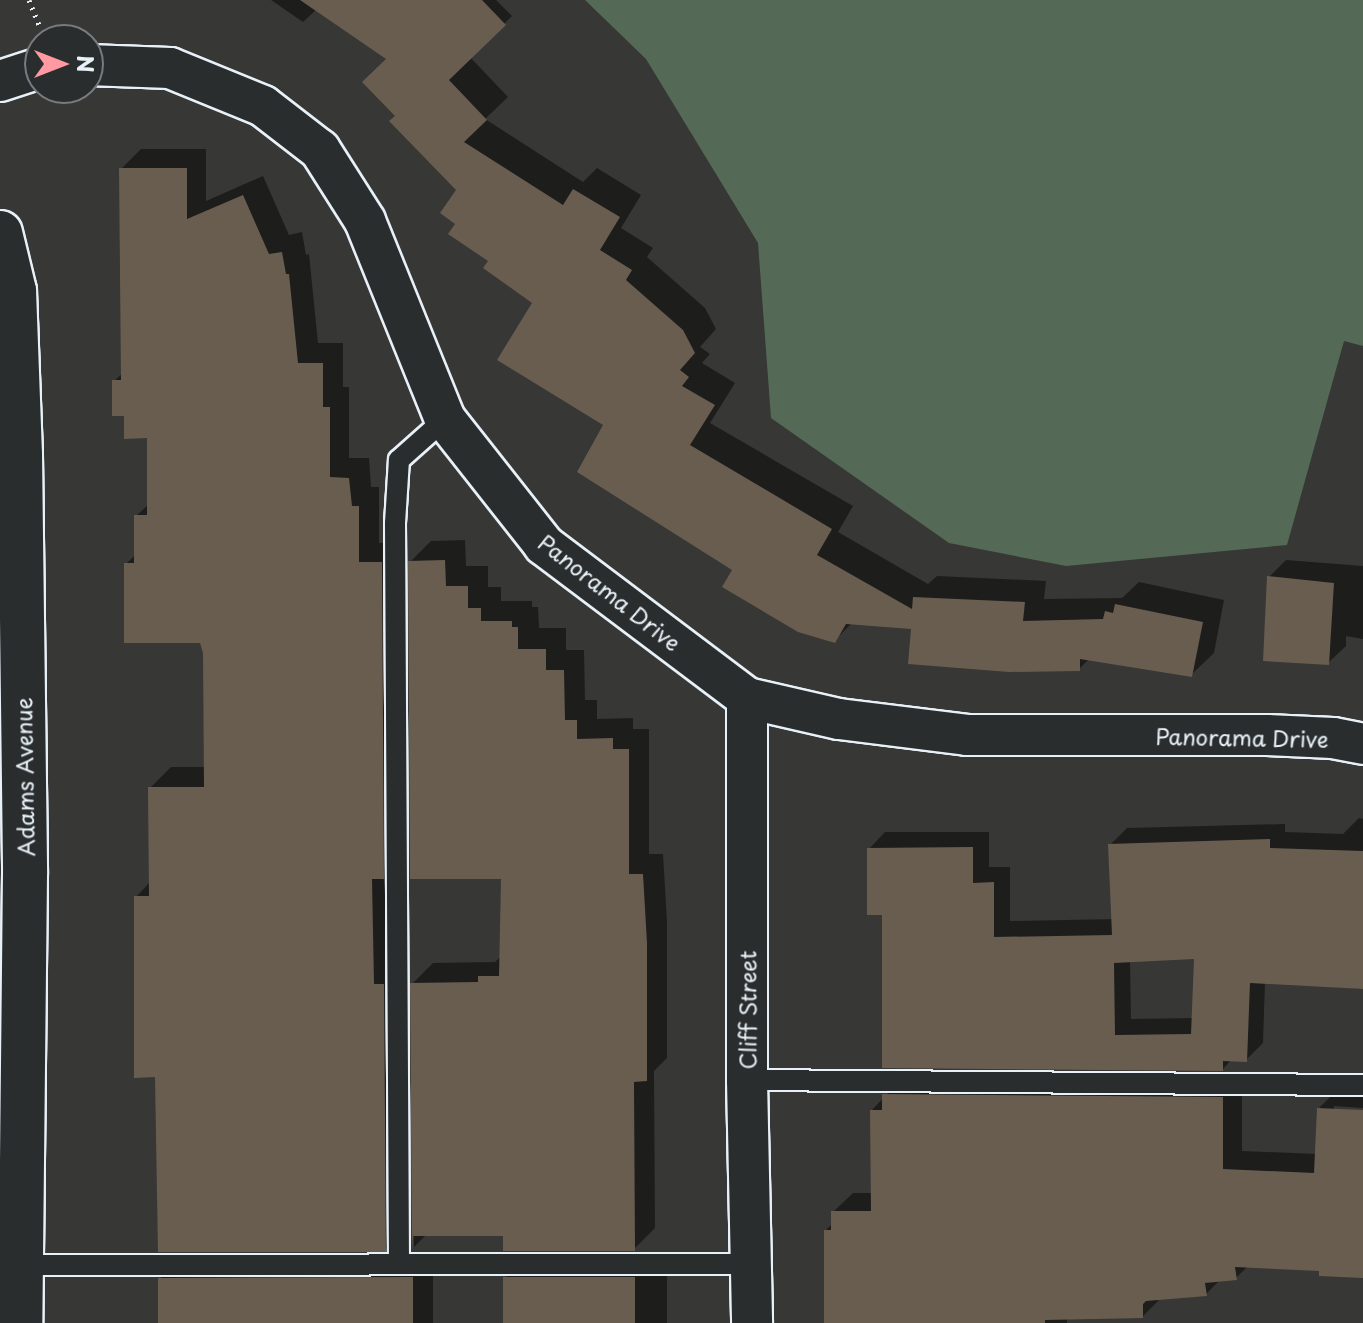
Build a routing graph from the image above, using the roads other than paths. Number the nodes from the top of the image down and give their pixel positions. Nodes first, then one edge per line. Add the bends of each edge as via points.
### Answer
1 (104, 66) edge
2 (24, 73) edge
3 (0, 81) edge
4 (0, 233) edge
5 (445, 419) junction
6 (10, 455) edge
7 (747, 698) junction
8 (1363, 744) edge
9 (13, 874) edge
10 (747, 1080) junction
11 (1363, 1085) edge
12 (399, 1263) junction
13 (751, 1264) junction
14 (11, 1266) edge
15 (20, 1323) edge
16 (752, 1323) edge

1 - 5 street, Panorama Drive via 170,68 263,106 320,150 365,221
2 - 3 street
4 - 6 main road, Adams Avenue via 14,291
5 - 7 street, Panorama Drive via 544,545
5 - 12 lane via 399,460
6 - 9 main road, Adams Avenue
7 - 8 street, Panorama Drive via 839,719 967,735 1267,735
7 - 10 street, Cliff Street
9 - 14 main road, Adams Avenue
10 - 11 lane
10 - 13 street, Cliff Street
12 - 13 lane
12 - 14 lane
13 - 16 street, Cliff Street
14 - 15 main road, Adams Avenue

